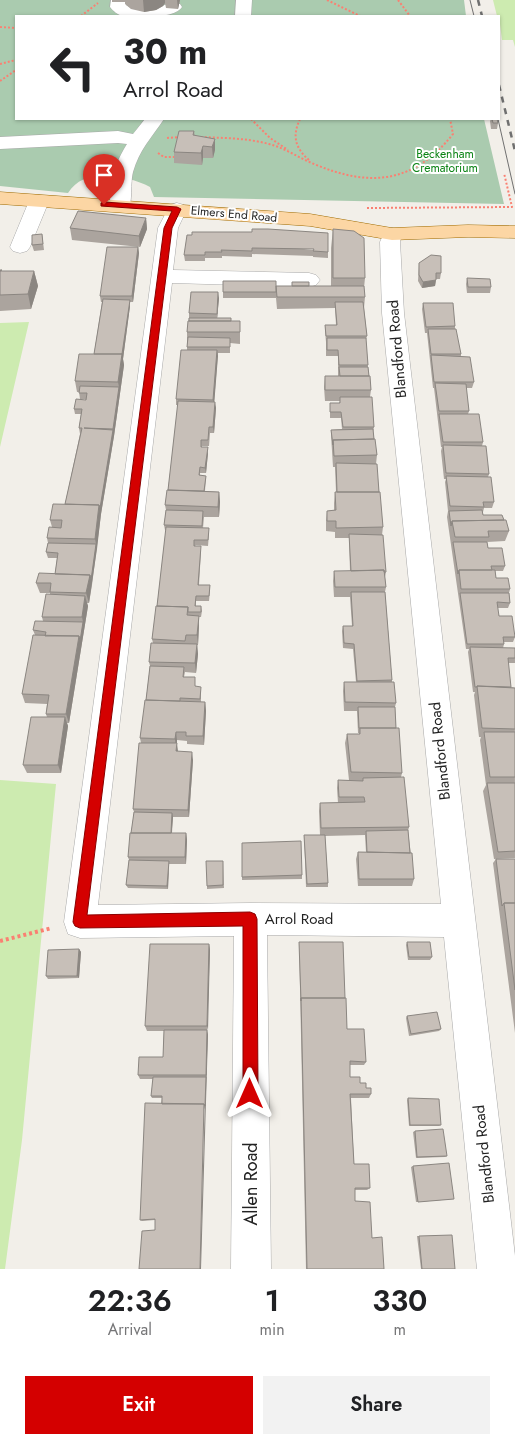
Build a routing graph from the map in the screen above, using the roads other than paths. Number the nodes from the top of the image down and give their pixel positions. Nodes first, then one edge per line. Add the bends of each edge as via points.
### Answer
1 (119, 0) edge
2 (244, 0) edge
3 (173, 8) edge
4 (134, 15) edge
5 (142, 15) edge
6 (243, 15) edge
7 (154, 120) edge
8 (139, 141) junction
9 (0, 143) edge
10 (0, 198) edge
11 (39, 200) junction
12 (120, 206) junction
13 (177, 209) junction
14 (515, 232) edge
15 (400, 233) junction
16 (515, 246) edge
17 (20, 247) dead end
18 (162, 276) junction
19 (309, 280) edge
20 (250, 919) junction
21 (458, 921) junction
22 (251, 1269) edge
23 (497, 1269) edge

1 - 4 street via 118,7
2 - 6 street
3 - 5 street
7 - 8 street
8 - 9 street via 118,137
8 - 12 street via 121,178
10 - 11 main road, Elmers End Road
11 - 12 main road, Elmers End Road
11 - 17 street
12 - 13 main road, Elmers End Road
13 - 15 main road, Elmers End Road via 310,220
13 - 18 street via 168,228
14 - 15 main road, Elmers End Road
15 - 16 main road, Elmers End Road via 468,244
15 - 21 street, Blandford Road via 390,242 392,313
18 - 19 street
18 - 20 street, Arrol Road via 80,922
20 - 21 street, Arrol Road
20 - 22 street, Allen Road
21 - 23 street, Blandford Road

